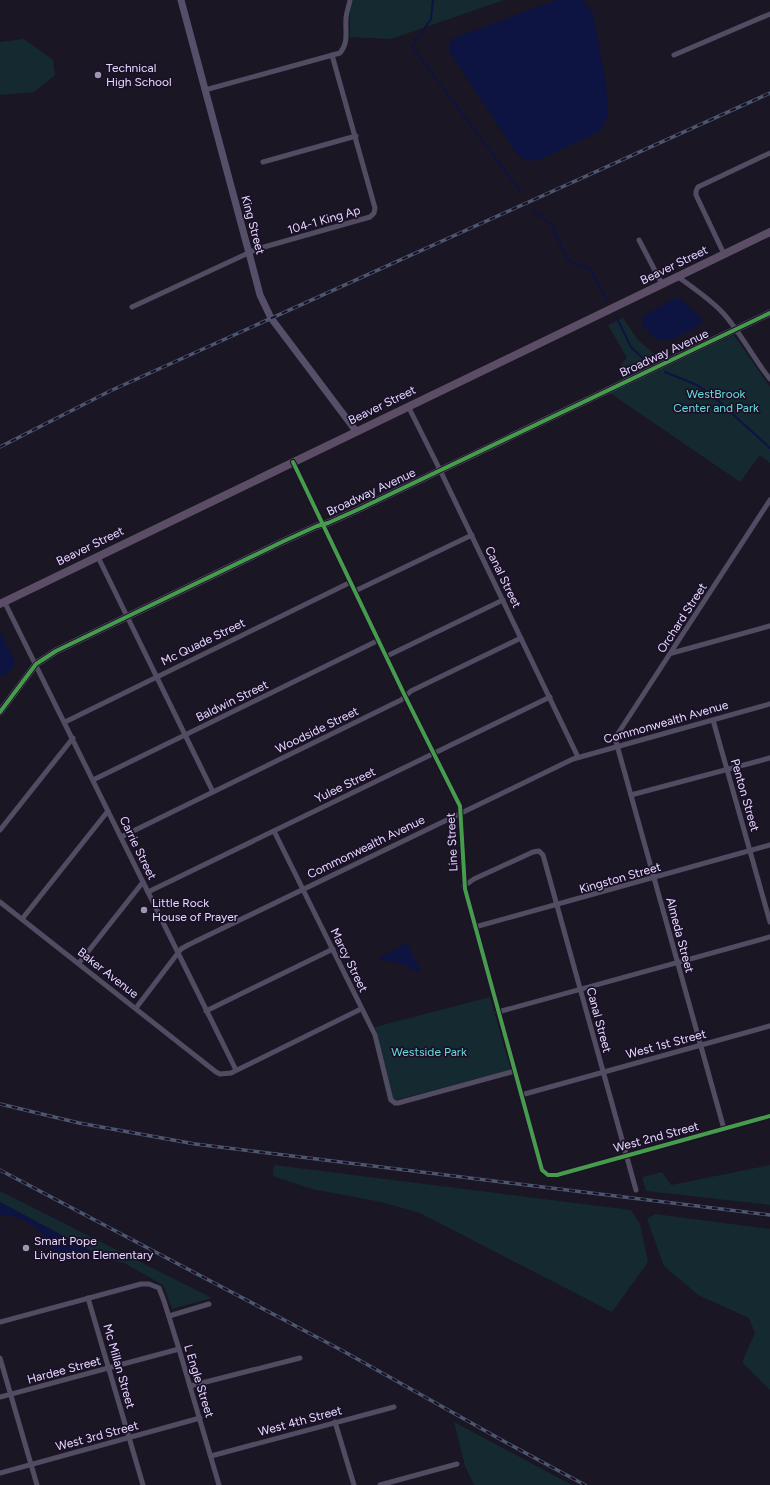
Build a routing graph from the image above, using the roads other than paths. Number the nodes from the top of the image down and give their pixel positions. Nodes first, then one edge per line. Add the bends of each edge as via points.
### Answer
1 (181, 0) edge
2 (350, 0) edge
3 (770, 14) edge
4 (674, 55) dead end
5 (332, 56) junction
6 (205, 90) junction
7 (356, 136) junction
8 (770, 153) edge
9 (263, 162) dead end
10 (770, 232) edge
11 (639, 240) dead end
12 (249, 253) junction
13 (724, 254) junction
14 (677, 276) junction
15 (662, 284) junction
16 (132, 307) dead end
17 (770, 313) edge
18 (736, 329) junction
19 (770, 379) edge
20 (408, 406) junction
21 (356, 431) junction
22 (293, 462) junction
23 (440, 470) junction
24 (770, 500) edge
25 (323, 524) junction
26 (472, 536) junction
27 (98, 556) junction
28 (351, 582) junction
29 (355, 591) junction
30 (503, 600) junction
31 (2, 602) edge
32 (128, 616) junction
33 (770, 626) edge
34 (521, 638) junction
35 (379, 640) junction
36 (672, 653) junction
37 (387, 656) junction
38 (36, 664) junction
39 (156, 676) junction
40 (405, 696) junction
41 (550, 697) junction
42 (770, 704) edge
43 (0, 712) edge
44 (713, 720) junction
45 (65, 722) junction
46 (185, 735) junction
47 (73, 738) junction
48 (617, 747) junction
49 (434, 753) junction
50 (578, 757) junction
51 (770, 758) edge
52 (727, 770) junction
53 (93, 780) junction
54 (213, 792) junction
55 (631, 795) junction
56 (108, 811) junction
57 (460, 813) junction
58 (0, 830) edge
59 (274, 831) junction
60 (121, 837) junction
61 (770, 845) edge
62 (750, 851) junction
63 (654, 878) junction
64 (143, 882) junction
65 (464, 886) junction
66 (303, 889) junction
67 (148, 892) junction
68 (0, 902) edge
69 (557, 905) junction
70 (22, 919) junction
71 (770, 922) edge
72 (475, 927) junction
73 (770, 937) edge
74 (332, 949) junction
75 (178, 953) junction
76 (677, 962) junction
77 (79, 963) junction
78 (580, 989) junction
79 (136, 1008) junction
80 (361, 1008) junction
81 (206, 1011) junction
82 (498, 1012) junction
83 (770, 1026) edge
84 (700, 1045) junction
85 (236, 1070) junction
86 (515, 1071) junction
87 (603, 1072) junction
88 (521, 1095) junction
89 (770, 1116) edge
90 (724, 1129) junction
91 (627, 1156) junction
92 (548, 1175) joint
93 (636, 1190) dead end
94 (88, 1298) junction
95 (209, 1304) dead end
96 (169, 1316) junction
97 (0, 1322) edge
98 (179, 1349) junction
99 (0, 1358) edge
100 (300, 1358) dead end
101 (109, 1368) junction
102 (190, 1386) junction
103 (11, 1394) junction
104 (0, 1397) edge
105 (394, 1407) dead end
106 (200, 1418) junction
107 (335, 1422) junction
108 (129, 1437) junction
109 (211, 1456) junction
110 (31, 1464) junction
111 (457, 1464) dead end
112 (0, 1473) edge
113 (37, 1485) edge
114 (143, 1485) edge
115 (219, 1485) edge
116 (354, 1485) edge
117 (380, 1485) edge

1 - 6 street, King Street
2 - 5 street via 345,47 340,53
3 - 4 street
5 - 6 street
5 - 7 street
6 - 12 street, King Street
7 - 9 street
7 - 12 street, 104-1 King Ap via 375,208 374,213 370,217 258,248
8 - 13 street via 698,187 696,191
10 - 13 main road, Beaver Street
11 - 15 street
12 - 16 street
12 - 21 street, King Street via 260,295 271,318
13 - 14 main road, Beaver Street
14 - 15 main road, Beaver Street
14 - 18 street via 706,297
15 - 20 main road, Beaver Street
17 - 18 street, Broadway Avenue
18 - 19 street
18 - 23 street, Broadway Avenue
20 - 21 main road, Beaver Street
20 - 23 street, Canal Street
21 - 22 main road, Beaver Street
22 - 25 street, Line Street
22 - 27 main road, Beaver Street
23 - 25 street, Broadway Avenue
23 - 26 street, Canal Street
24 - 36 street, Orchard Street
25 - 28 street, Line Street
25 - 32 street, Broadway Avenue
26 - 29 street
26 - 30 street, Canal Street
27 - 31 main road, Beaver Street
27 - 32 street
28 - 29 street, Line Street
28 - 39 street, Mc Quade Street
29 - 35 street, Line Street
30 - 34 street, Canal Street
30 - 37 street
31 - 38 street, Carrie Street
32 - 38 street, Broadway Avenue via 56,651
32 - 39 street
33 - 36 street
34 - 40 street, Woodside Street
34 - 41 street, Canal Street
35 - 37 street, Line Street
35 - 46 street, Baldwin Street
36 - 48 street, Orchard Street via 615,738
37 - 40 street, Line Street
38 - 43 street, Broadway Avenue via 3,703
38 - 45 street, Carrie Street
39 - 45 street, Mc Quade Street
39 - 46 street
40 - 49 street, Line Street
40 - 54 street, Woodside Street
41 - 49 street, Yulee Street
41 - 50 street, Canal Street
42 - 44 street, Commonwealth Avenue
44 - 48 street, Commonwealth Avenue
44 - 52 street, Penton Street
45 - 47 street, Carrie Street
46 - 53 street, Baldwin Street
46 - 54 street
47 - 53 street, Carrie Street
47 - 58 street
48 - 50 street, Commonwealth Avenue
48 - 55 street, Almeda Street
49 - 57 street, Line Street via 460,806
49 - 59 street, Yulee Street
50 - 57 street, Commonwealth Avenue
51 - 52 street
52 - 55 street
52 - 62 street, Penton Street
53 - 56 street, Carrie Street
54 - 60 street, Woodside Street
55 - 63 street, Almeda Street
56 - 60 street, Carrie Street
56 - 70 street
57 - 65 street, Line Street
57 - 66 street, Commonwealth Avenue
59 - 66 street, Marcy Street
59 - 67 street, Yulee Street
60 - 64 street, Carrie Street
61 - 62 street, Kingston Street
62 - 63 street, Kingston Street
62 - 71 street, Penton Street
63 - 69 street, Kingston Street
63 - 76 street, Almeda Street
64 - 67 street, Carrie Street
64 - 77 street
65 - 69 street, Canal Street via 474,879 539,851 543,855
65 - 72 street, Line Street
66 - 74 street, Marcy Street
66 - 75 street, Commonwealth Avenue via 188,945
67 - 75 street, Carrie Street
68 - 70 street, Baker Avenue
69 - 72 street, Kingston Street
69 - 78 street, Canal Street
70 - 77 street, Baker Avenue
72 - 82 street, Line Street
73 - 76 street
74 - 80 street, Marcy Street
74 - 81 street
75 - 79 street, Commonwealth Avenue
75 - 81 street, Carrie Street
76 - 78 street
76 - 84 street, Almeda Street
77 - 79 street, Baker Avenue
78 - 82 street
78 - 87 street, Canal Street
79 - 85 street, Baker Avenue via 220,1074 231,1074
80 - 85 street
80 - 86 street, Marcy Street via 374,1035 392,1102 398,1103
81 - 85 street, Carrie Street
82 - 86 street, Line Street
83 - 84 street, West 1st Street
84 - 87 street, West 1st Street
84 - 90 street, Almeda Street
86 - 88 street, Line Street
87 - 88 street, West 1st Street
87 - 91 street, Canal Street
88 - 92 street, Line Street via 542,1170
89 - 90 street, West 2nd Street
90 - 91 street, West 2nd Street
91 - 92 street, West 2nd Street via 557,1176
91 - 93 street, Canal Street
94 - 96 street, L Engle Street via 141,1284 155,1285 159,1288
94 - 97 street
94 - 101 street, Mc Millan Street
95 - 96 street
96 - 98 street, L Engle Street
98 - 101 street, Hardee Street
98 - 102 street, L Engle Street
99 - 103 street
100 - 102 street
101 - 103 street, Hardee Street
101 - 108 street, Mc Millan Street
102 - 106 street, L Engle Street
103 - 104 street, Hardee Street
103 - 110 street
105 - 107 street, West 4th Street
106 - 108 street, West 3rd Street
106 - 109 street, L Engle Street
107 - 109 street, West 4th Street
107 - 116 street
108 - 110 street, West 3rd Street
108 - 114 street, Mc Millan Street
109 - 115 street, L Engle Street
110 - 112 street, West 3rd Street
110 - 113 street
111 - 117 street

